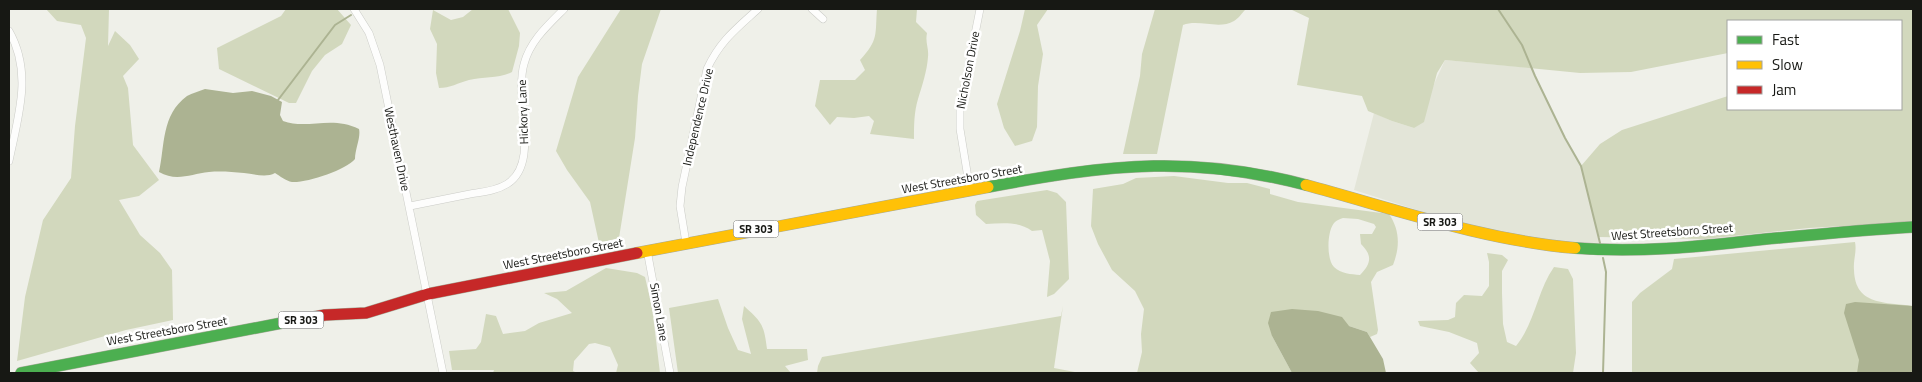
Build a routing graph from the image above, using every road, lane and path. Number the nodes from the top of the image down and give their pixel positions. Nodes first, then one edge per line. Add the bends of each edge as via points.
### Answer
1 (354, 9) edge
2 (564, 9) edge
3 (758, 9) edge
4 (812, 9) edge
5 (980, 9) edge
6 (823, 19) dead end
7 (9, 31) edge
8 (9, 161) edge
9 (970, 190) junction
10 (410, 206) junction
11 (1913, 227) edge
12 (686, 243) junction
13 (648, 250) junction
14 (427, 294) junction
15 (21, 373) edge
16 (443, 373) edge
17 (670, 373) edge

1 - 10 street, Westhaven Drive via 374,47
2 - 10 street, Hickory Lane via 541,32 524,62 520,90 525,151 522,166 513,179 496,189
3 - 12 street, Independence Drive via 723,41 707,69 681,192
4 - 6 street
5 - 9 street, Nicholson Drive via 960,108 960,129
7 - 8 street via 20,56 23,84
9 - 11 main road, West Streetsboro Street / SR 303 via 1155,166 1210,168 1301,184 1523,242 1597,249 1661,249
9 - 12 main road, West Streetsboro Street / SR 303
10 - 14 street, Westhaven Drive
12 - 13 main road, West Streetsboro Street / SR 303
13 - 14 main road, West Streetsboro Street / SR 303
13 - 17 street, Simon Lane
14 - 15 main road, West Streetsboro Street / SR 303 via 360,314 325,315
14 - 16 street, Westhaven Drive

